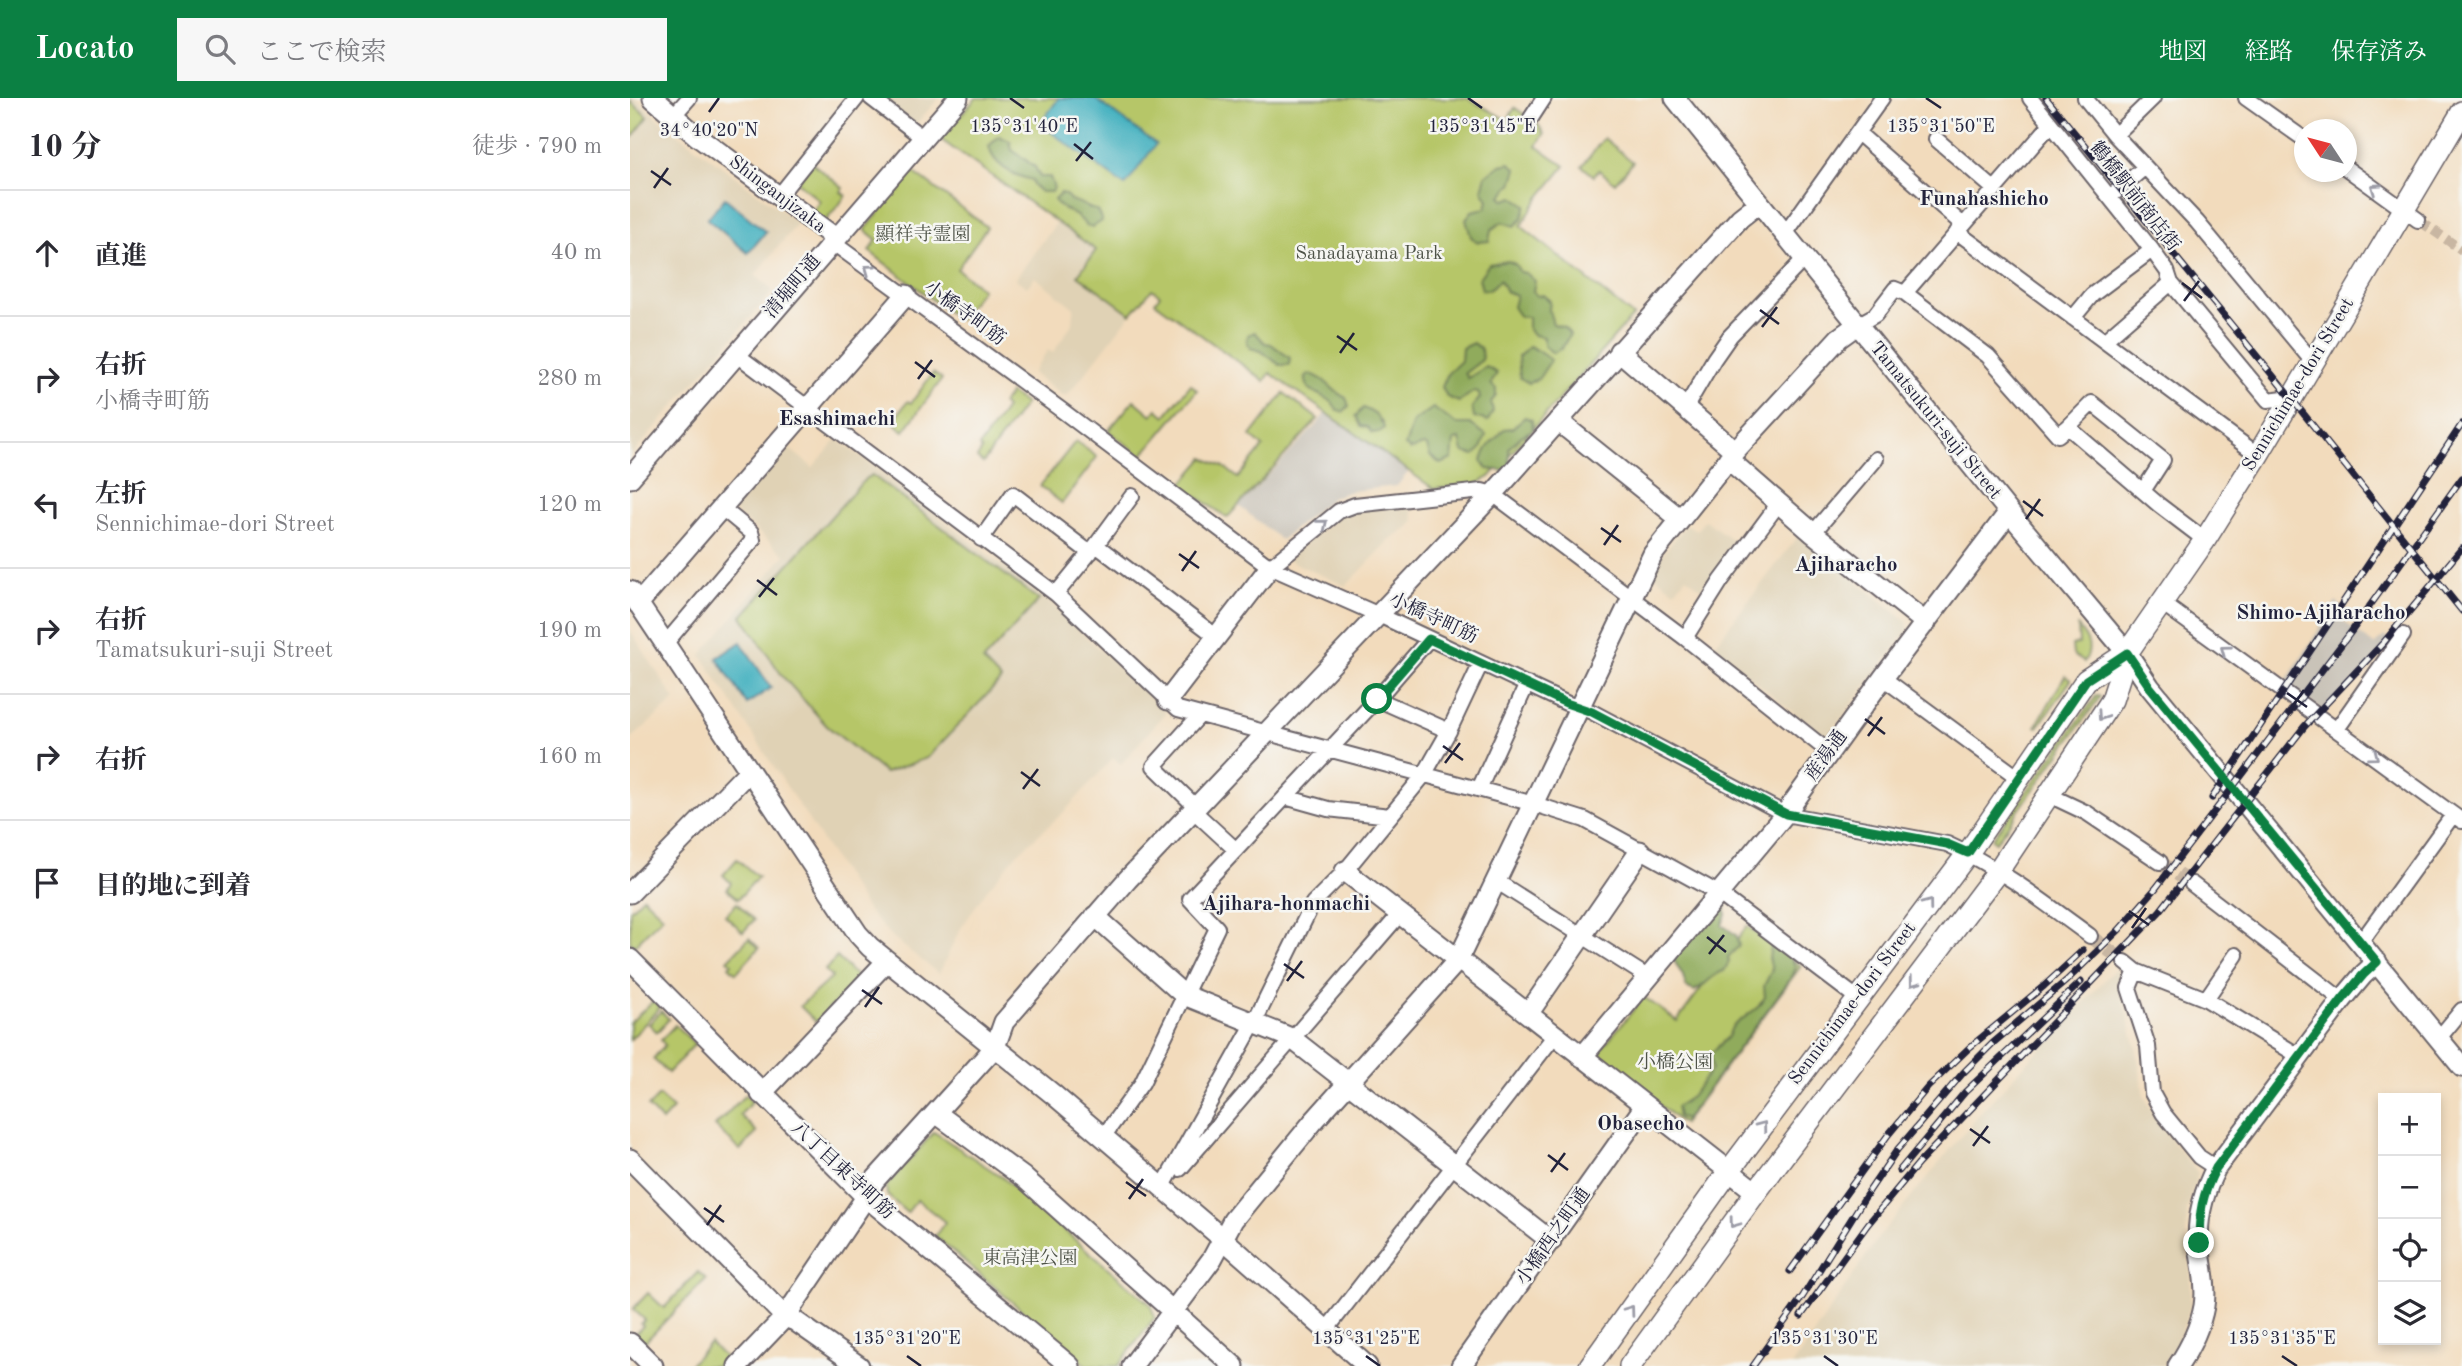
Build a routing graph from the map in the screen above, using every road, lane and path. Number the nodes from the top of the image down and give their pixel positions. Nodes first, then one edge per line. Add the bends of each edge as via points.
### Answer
1 (653, 98) edge
2 (689, 98) edge
3 (857, 98) edge
4 (871, 98) edge
5 (958, 98) edge
6 (1544, 98) edge
7 (1675, 98) edge
8 (1882, 98) edge
9 (2030, 98) edge
10 (2085, 98) edge
11 (2153, 98) edge
12 (2246, 98) edge
13 (2462, 112) edge
14 (673, 116) junction
15 (1531, 118) dead end
16 (2051, 124) junction
17 (2294, 131) edge
18 (1858, 132) junction
19 (2115, 135) junction
20 (923, 138) junction
21 (1937, 139) dead end
22 (2145, 167) junction
23 (2357, 175) edge
24 (1994, 189) junction
25 (778, 197) junction
26 (2110, 197) junction
27 (1759, 203) junction
28 (2411, 214) junction
29 (1960, 229) junction
30 (1785, 234) junction
31 (832, 242) junction
32 (2152, 250) junction
33 (1805, 258) junction
34 (2171, 283) junction
35 (1905, 293) junction
36 (906, 295) junction
37 (2073, 318) junction
38 (1857, 325) junction
39 (2104, 341) junction
40 (1619, 351) junction
41 (737, 354) junction
42 (2313, 362) junction
43 (2292, 397) junction
44 (807, 407) junction
45 (1686, 407) junction
46 (1558, 421) junction
47 (2068, 426) junction
48 (1732, 455) junction
49 (2258, 455) junction
50 (1876, 459) dead end
51 (630, 478) edge
52 (2143, 491) junction
53 (1493, 494) junction
54 (1132, 496) dead end
55 (1779, 503) junction
56 (722, 508) junction
57 (2009, 512) junction
58 (1679, 518) junction
59 (1813, 533) junction
60 (981, 539) junction
61 (2205, 540) junction
62 (1093, 549) junction
63 (1270, 567) junction
64 (1056, 594) junction
65 (634, 597) edge
66 (1631, 597) junction
67 (2162, 603) junction
68 (1379, 615) junction
69 (1926, 623) junction
70 (2403, 635) dead end
71 (1217, 637) junction
72 (1685, 638) junction
73 (1429, 639) junction
74 (665, 644) junction
75 (2127, 653) junction
76 (1481, 663) junction
77 (1883, 678) junction
78 (1527, 684) junction
79 (1377, 699) junction
80 (1168, 700) junction
81 (1579, 707) junction
82 (1200, 715) junction
83 (2337, 729) junction
84 (1449, 731) junction
85 (1266, 732) junction
86 (1328, 749) junction
87 (1829, 752) junction
88 (749, 771) junction
89 (1424, 775) junction
90 (2020, 779) junction
91 (1479, 789) junction
92 (2049, 795) junction
93 (1285, 797) junction
94 (1534, 803) junction
95 (1195, 806) junction
96 (1786, 814) junction
97 (1390, 816) junction
98 (2458, 818) edge
99 (1236, 850) junction
100 (1640, 851) junction
101 (1968, 853) junction
102 (2160, 862) tunnel mouth
103 (1345, 871) junction
104 (1998, 871) junction
105 (1496, 881) junction
106 (2192, 884) tunnel mouth
107 (630, 893) edge
108 (1718, 893) junction
109 (1400, 914) junction
110 (1095, 916) junction
111 (1582, 936) junction
112 (2090, 936) tunnel mouth
113 (2361, 942) junction
114 (2236, 955) dead end
115 (630, 959) edge
116 (1458, 960) junction
117 (887, 961) junction
118 (2377, 962) junction
119 (1649, 978) junction
120 (1184, 995) junction
121 (1857, 998) junction
122 (2206, 999) junction
123 (2342, 1000) junction
124 (2462, 1010) edge
125 (1528, 1014) junction
126 (1254, 1023) junction
127 (1555, 1035) junction
128 (1291, 1038) junction
129 (2439, 1038) junction
130 (995, 1047) junction
131 (2299, 1056) junction
132 (1582, 1057) junction
133 (2462, 1067) edge
134 (1348, 1083) junction
135 (761, 1094) junction
136 (1645, 1106) junction
137 (936, 1113) junction
138 (1103, 1137) junction
139 (630, 1159) edge
140 (1454, 1166) junction
141 (2216, 1168) junction
142 (1729, 1171) junction
143 (1162, 1188) junction
144 (1756, 1192) junction
145 (866, 1197) junction
146 (1223, 1239) junction
147 (1551, 1241) junction
148 (1173, 1311) junction
149 (785, 1317) junction
150 (1327, 1329) junction
151 (630, 1343) edge
152 (653, 1366) edge
153 (738, 1366) edge
154 (859, 1366) edge
155 (1070, 1366) edge
156 (1132, 1366) edge
157 (1234, 1366) edge
158 (1367, 1366) edge
159 (1461, 1366) edge
160 (1590, 1366) edge
161 (1630, 1366) edge
162 (2178, 1366) edge

1 - 14 street, Shinganjizaka
2 - 14 street
3 - 25 street
4 - 20 street
5 - 20 street, 清堀町通
6 - 15 street
7 - 27 street, Tamatsukuri-suji Street
8 - 18 street
9 - 16 street, 鶴橋駅前商店街
10 - 19 street
11 - 19 street
12 - 17 street
13 - 28 main road, Sennichimae-dori Street
14 - 25 street, Shinganjizaka
16 - 24 street
16 - 26 street, 鶴橋駅前商店街
18 - 29 street
18 - 30 street
19 - 22 street
20 - 31 street, 清堀町通
21 - 24 street
22 - 26 street
22 - 42 street
28 -> 23 street
24 - 29 street
25 - 31 street, Shinganjizaka via 830,234
26 - 32 street, 鶴橋駅前商店街
27 - 30 street, Tamatsukuri-suji Street
27 - 40 street
28 - 42 main road, Sennichimae-dori Street
29 - 35 street
29 - 37 street
30 - 33 street, Tamatsukuri-suji Street
36 -> 31 street, 小橋寺町筋
31 - 41 street, 清堀町通
32 - 34 street, 鶴橋駅前商店街
32 - 37 street via 2092,295
33 - 38 street, Tamatsukuri-suji Street
33 - 45 street via 1730,336
34 - 39 street
34 - 43 street, 鶴橋駅前商店街 via 2268,400
35 - 38 street via 1895,289 1875,315
35 - 47 street via 1988,356 2058,435
36 - 44 street
36 - 63 street, 小橋寺町筋
37 - 39 street
38 - 48 street via 1839,338
38 - 57 street, Tamatsukuri-suji Street
39 - 49 street
40 - 45 street
40 - 46 street
41 - 44 street
41 - 51 street, 清堀町通
42 - 43 main road, Sennichimae-dori Street
43 - 49 main road, Sennichimae-dori Street
44 - 56 street
44 - 60 street
45 - 48 street
46 - 53 street
46 - 58 street
47 - 52 street
47 - 52 street via 2092,403 2163,460
48 - 55 street
48 - 58 street
49 - 61 main road, Sennichimae-dori Street
50 - 59 street
52 - 61 street
63 -> 53 street via 1339,511 1355,505 1482,491
53 - 66 street
53 - 68 street
54 - 62 street
55 - 59 street
55 - 72 street
56 - 65 street
56 - 74 street via 751,532 753,540
57 - 69 street, 産湯通
57 - 75 street, Tamatsukuri-suji Street
58 - 66 street via 1653,554
59 - 69 street
60 - 62 street via 1013,494
60 - 64 street
61 - 67 main road, Sennichimae-dori Street
62 - 64 street
62 - 71 street
63 - 68 street, 小橋寺町筋
63 - 71 street
64 - 80 street
65 - 74 street
66 - 72 street
66 - 81 street
67 - 75 main road, Sennichimae-dori Street
83 -> 67 street
68 - 73 street, 小橋寺町筋
68 - 85 street
69 - 77 street, 産湯通
70 - 83 street
71 - 80 street
72 - 87 street
73 - 76 street, 小橋寺町筋
73 - 79 street
74 - 88 street
75 - 90 main road, Sennichimae-dori Street via 2086,680
75 -> 92 main road, Sennichimae-dori Street via 2112,700
75 - 113 street, Tamatsukuri-suji Street via 2150,687
76 - 78 street, 小橋寺町筋
76 - 84 street
77 - 87 street, 産湯通
77 - 90 street
78 - 81 street, 小橋寺町筋
78 - 91 street
79 - 84 street
79 - 86 street
80 - 82 street via 1178,709
81 - 94 street
81 - 96 street, 小橋寺町筋
82 - 85 street
82 - 95 street via 1154,766
83 -> 98 street
84 - 89 street
85 - 86 street
85 - 95 street
86 - 89 street
86 - 93 street
87 - 96 street, 産湯通
88 - 107 street
88 - 117 street via 858,934
89 - 91 street
89 - 97 street
90 - 101 main road, Sennichimae-dori Street
91 - 94 street
92 - 102 street via 2087,813
92 - 104 main road, Sennichimae-dori Street
93 - 97 street
93 - 99 street
94 - 100 street via 1585,820
94 - 105 street
95 - 99 street via 1198,815
95 - 110 street
96 - 101 street, 小橋寺町筋 via 1947,844
96 - 108 street, 産湯通
97 - 103 street
98 - 113 street
99 - 120 street via 1190,899 1217,928
100 - 108 street
100 - 111 street
101 - 104 street, 小橋寺町筋
121 -> 101 main road, Sennichimae-dori Street
103 - 109 street
103 - 126 street via 1313,903
104 - 112 street, 小橋寺町筋
104 -> 144 main road, Sennichimae-dori Street
105 - 111 street
105 - 116 street
106 - 123 street
108 - 119 street, 産湯通
108 - 121 street
109 - 116 street
109 - 128 street
110 - 120 street
110 - 130 street via 1004,1022
111 - 119 street
111 - 125 street
113 - 118 street, Tamatsukuri-suji Street
114 - 122 street
115 - 135 street, 八丁目東寺町筋
116 - 125 street
116 - 134 street
117 - 130 street
117 - 135 street
118 - 123 street
118 - 129 street, Tamatsukuri-suji Street
119 - 132 street, 産湯通
120 - 126 street
120 - 138 street via 1142,1083
142 -> 121 main road, Sennichimae-dori Street
122 - 131 street
122 - 141 street via 2131,966 2129,988 2148,1046 2152,1093 2199,1157
123 - 131 street
124 - 129 street
125 - 127 street
126 - 128 street
126 - 143 street
127 - 132 street
127 - 140 street
128 - 134 street
128 - 143 street
129 - 133 street, Tamatsukuri-suji Street
130 - 137 street
130 - 138 street
131 - 141 street
132 - 136 street
134 - 140 street
134 - 146 street via 1233,1220
135 - 145 street, 八丁目東寺町筋
136 - 142 street
136 - 147 street, 小橋西之町通
137 - 145 street via 874,1181
137 - 148 street via 1023,1177
138 - 143 street
139 - 149 street
140 - 147 street
140 - 150 street
141 - 162 street via 2199,1212 2204,1305 2198,1329
142 - 144 street
160 -> 142 main road, Sennichimae-dori Street
143 - 146 street
144 -> 161 main road, Sennichimae-dori Street
145 - 149 street
145 - 155 street, 八丁目東寺町筋
146 - 148 street
146 - 150 street
147 - 159 street, 小橋西之町通
148 - 156 street
148 - 157 street
149 - 153 street
149 - 154 street
150 - 158 street
151 - 152 street

